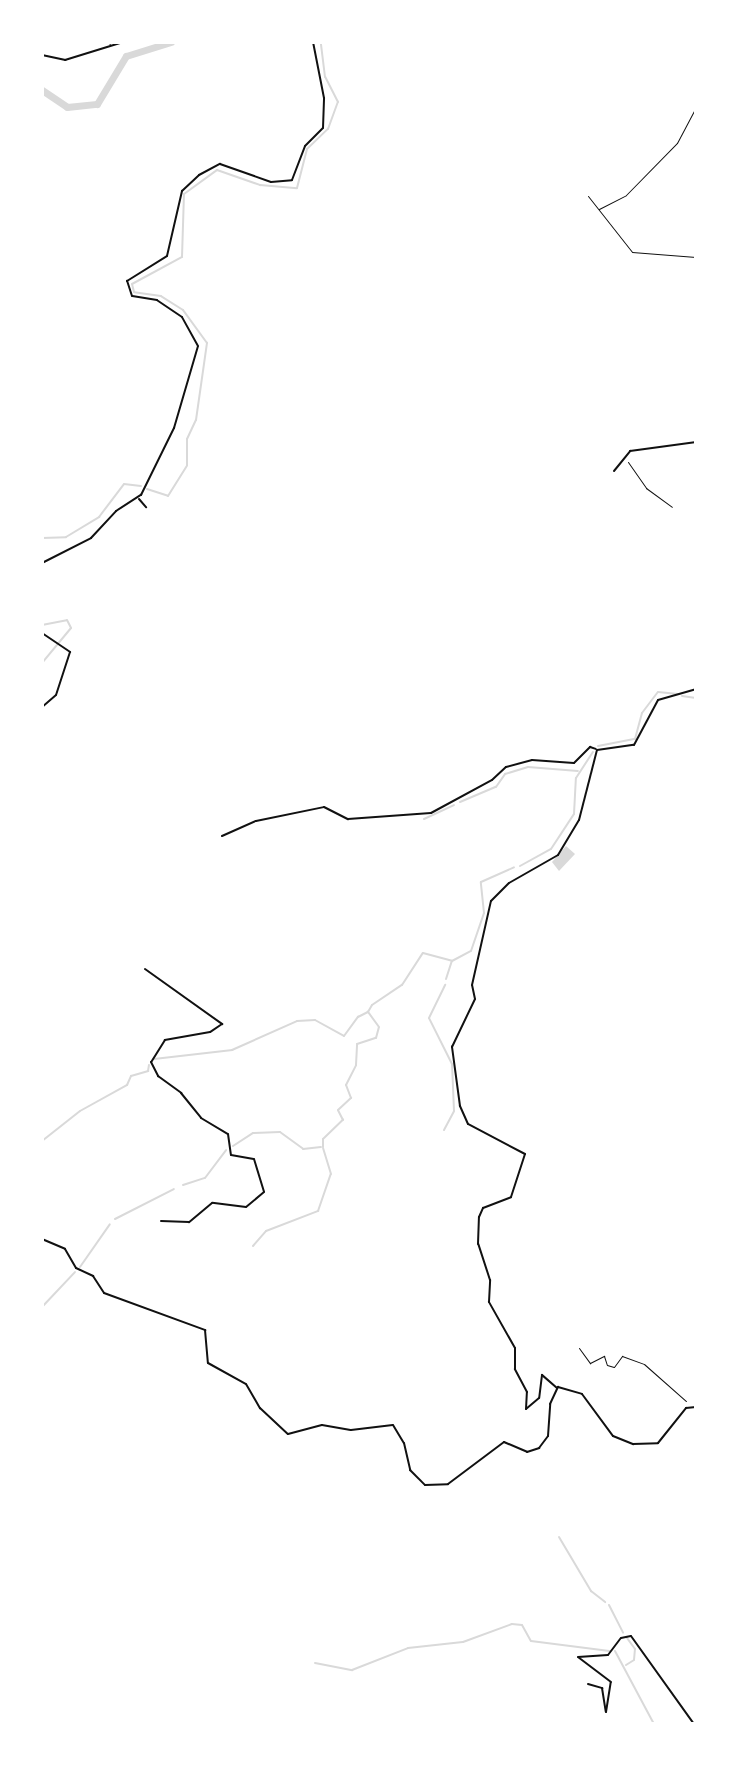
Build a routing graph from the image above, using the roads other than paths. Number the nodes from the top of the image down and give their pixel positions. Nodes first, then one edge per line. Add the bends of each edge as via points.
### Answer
1 (123, 42) edge
2 (313, 42) edge
3 (110, 43) edge
4 (42, 55) edge
5 (696, 442) edge
6 (614, 471) dead end
7 (138, 498) junction
8 (146, 507) dead end
9 (42, 563) edge
10 (42, 633) edge
11 (696, 689) edge
12 (42, 707) edge
13 (597, 750) junction
14 (222, 836) dead end
15 (145, 969) dead end
16 (161, 1221) dead end
17 (42, 1239) edge
18 (557, 1388) junction
19 (696, 1407) edge
20 (588, 1684) dead end
21 (694, 1724) edge

1 - 3 street
2 - 7 street via 324,98 323,128 305,146 292,180 271,182 220,164 199,175 186,184 177,204 167,256 127,281 132,296 157,300 182,317 198,346 174,428
3 - 4 street via 65,60
5 - 6 street via 625,456
7 - 8 street
7 - 9 street via 116,511 91,538
10 - 12 street via 70,652 56,695
11 - 13 street via 658,700 634,745
13 - 14 street via 590,747 574,763 532,760 506,767 431,813 348,819 324,807 256,821
13 - 18 street via 579,820 558,855 509,883 491,901 472,985 475,999 452,1047 460,1106 468,1124 525,1158 511,1197 483,1208 478,1244 490,1280 489,1302 515,1348 515,1369 527,1392 526,1409 539,1398 542,1375
15 - 16 street via 222,1024 210,1032 165,1040 151,1062 158,1076 201,1118 228,1134 231,1155 254,1159 264,1192 246,1207 212,1203 189,1222
17 - 18 street via 65,1249 76,1268 93,1276 104,1293 205,1330 208,1363 246,1384 260,1408 288,1434 322,1425 351,1430 393,1425 410,1470 425,1485 448,1484 504,1442 527,1452 539,1448 548,1436
18 - 19 street via 576,1390 617,1440 633,1444 658,1443 689,1407
20 - 21 street via 602,1688 606,1712 611,1682 578,1657 608,1655 621,1638 631,1636

